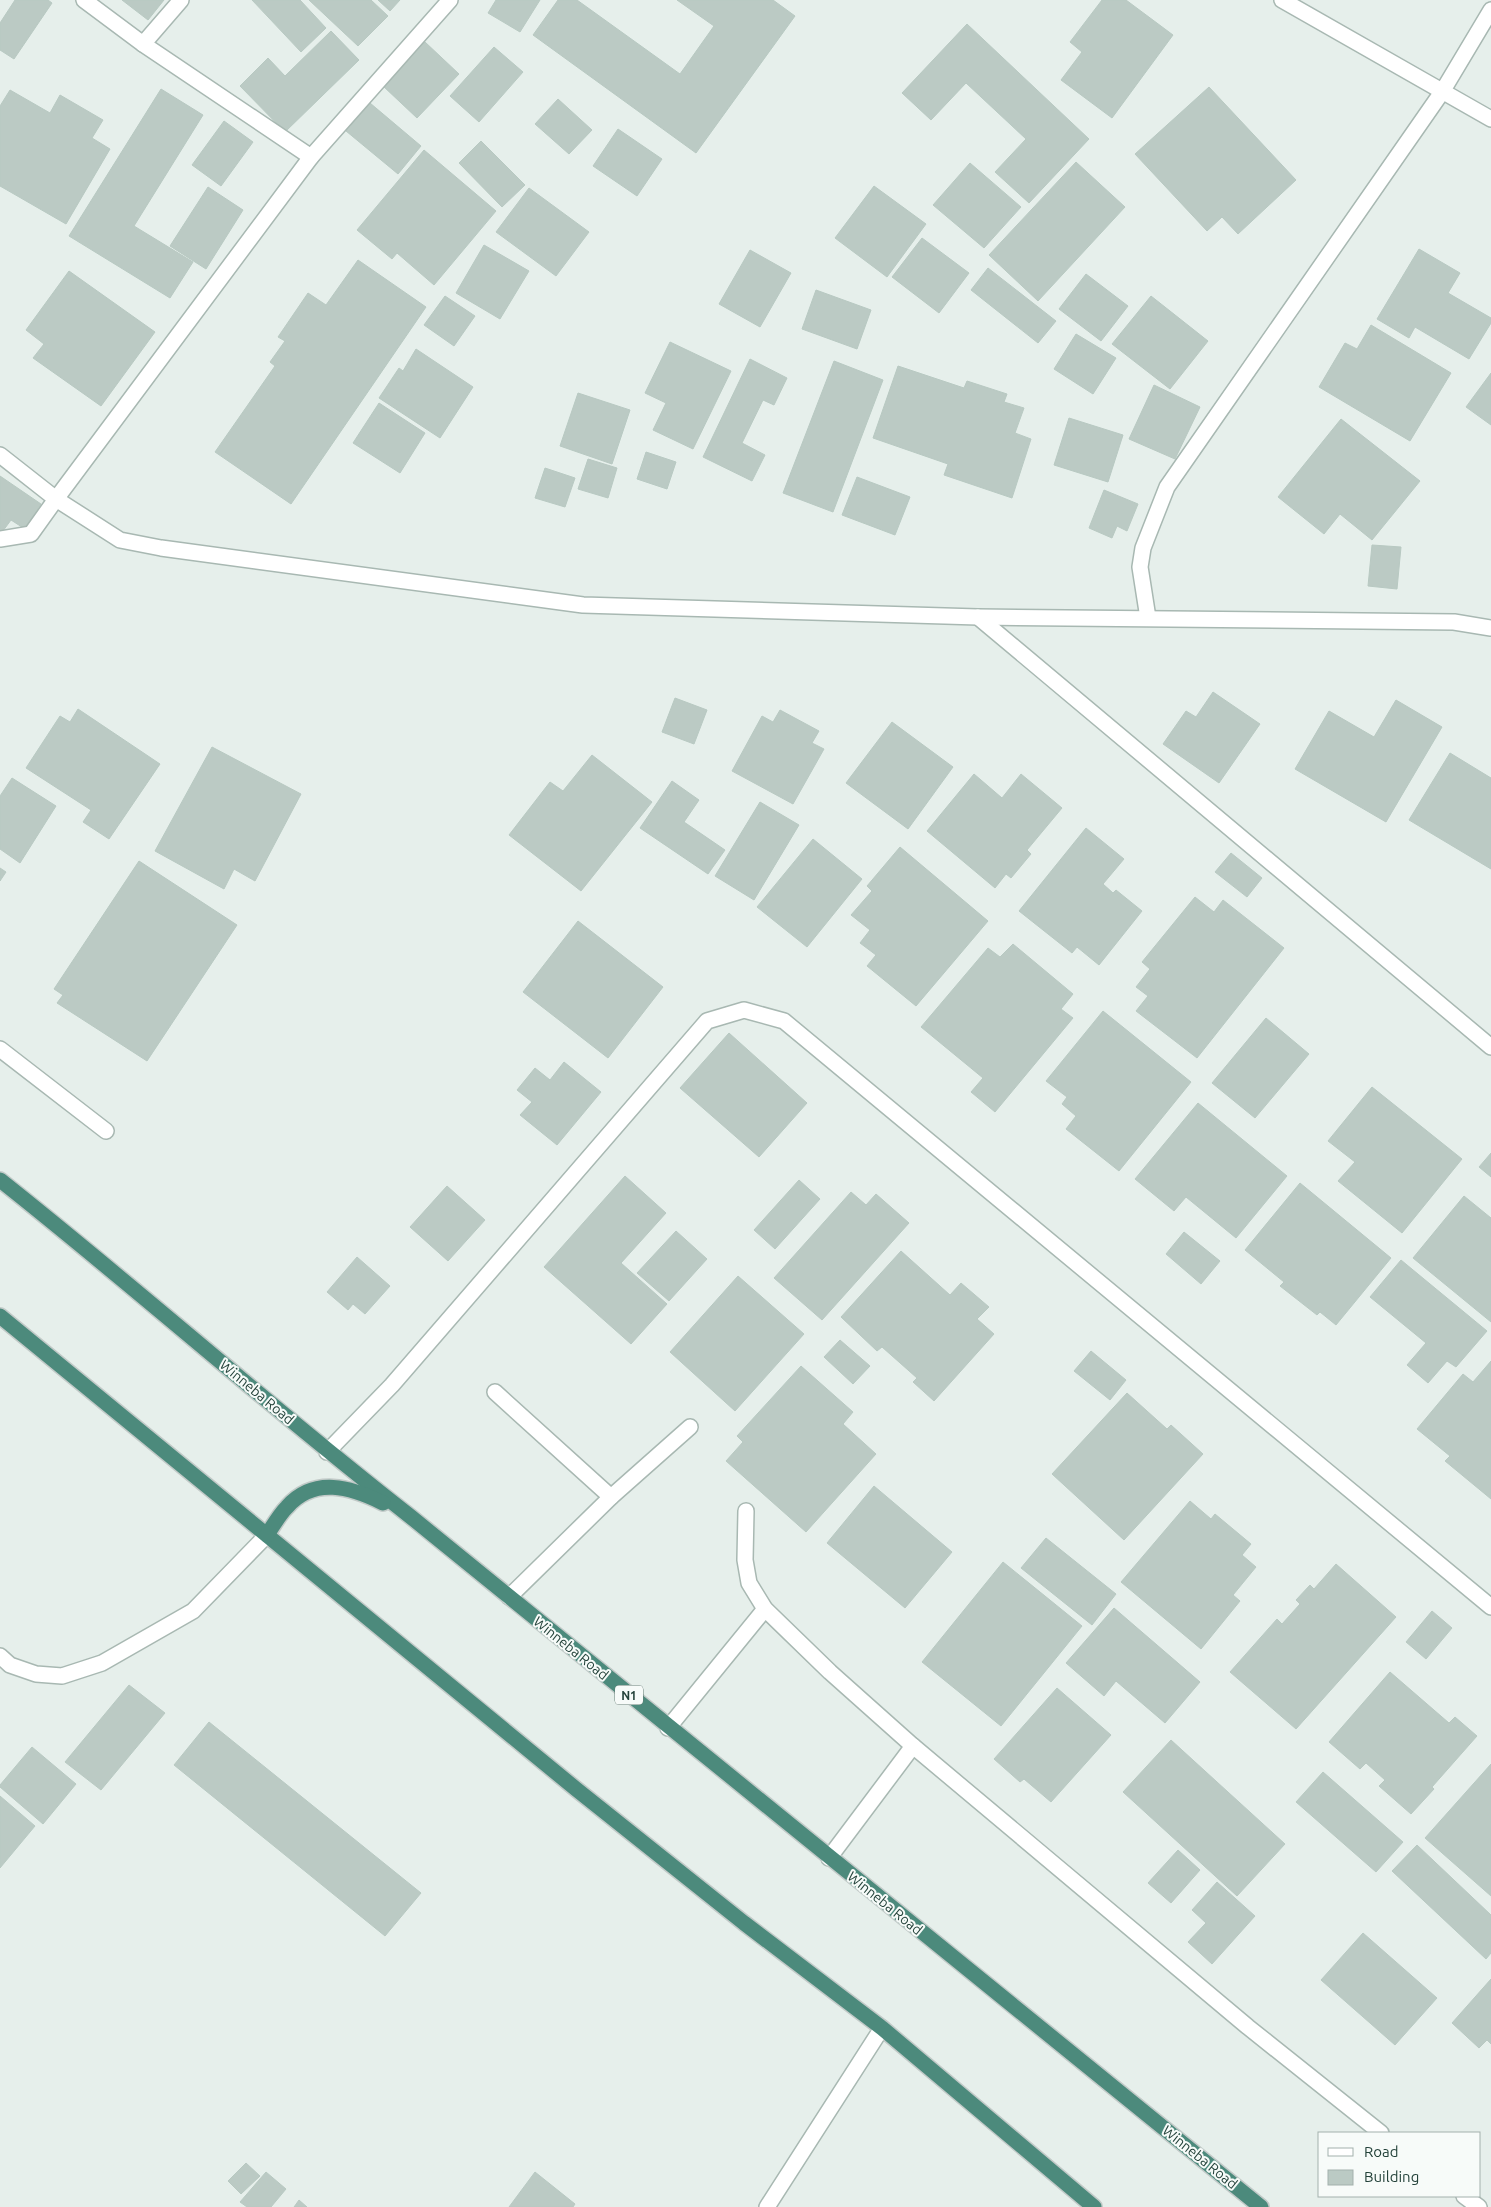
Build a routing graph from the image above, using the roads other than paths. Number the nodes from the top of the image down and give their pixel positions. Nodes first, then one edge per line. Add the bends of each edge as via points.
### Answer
1 (84, 0) edge
2 (181, 0) edge
3 (450, 0) edge
4 (1282, 0) edge
5 (1491, 10) edge
6 (143, 44) junction
7 (1442, 92) junction
8 (1491, 119) edge
9 (311, 157) junction
10 (0, 455) edge
11 (56, 499) junction
12 (0, 539) edge
13 (978, 617) junction
14 (1148, 618) junction
15 (1491, 628) edge
16 (1491, 1047) edge
17 (0, 1049) edge
18 (106, 1132) dead end
19 (0, 1180) edge
20 (0, 1316) edge
21 (495, 1392) dead end
22 (690, 1426) dead end
23 (328, 1452) junction
24 (611, 1497) junction
25 (746, 1511) dead end
26 (411, 1517) junction
27 (267, 1536) junction
28 (509, 1597) junction
29 (1491, 1607) edge
30 (765, 1609) junction
31 (0, 1656) edge
32 (668, 1728) junction
33 (913, 1746) junction
34 (829, 1858) junction
35 (882, 2028) junction
36 (1380, 2132) edge
37 (1465, 2197) edge
38 (766, 2207) edge
39 (1094, 2207) edge
40 (1261, 2207) edge
41 (1479, 2207) edge

1 - 6 street
2 - 6 street
3 - 9 street
4 - 7 street
5 - 7 street
6 - 9 street
7 - 8 street
7 - 14 street via 1167,487 1143,548 1140,567
9 - 11 street
10 - 11 street
11 - 12 street via 31,534
11 - 13 street via 120,540 583,606
13 - 14 street
13 - 16 street
14 - 15 street via 1454,622
17 - 18 street
19 - 23 highway, Winneba Road / N1 via 92,1252
20 - 27 highway
21 - 24 street
22 - 24 street
23 - 26 highway, Winneba Road / N1
23 - 29 street via 392,1385 707,1021 744,1010 784,1021
24 - 28 street
25 - 30 street via 745,1560 749,1582
26 - 27 highway via 361,1492 337,1486 309,1489 288,1506
26 - 28 highway, Winneba Road / N1
27 - 31 street via 193,1610 102,1663 62,1676 36,1674 10,1665
27 - 35 highway via 744,1924
28 - 32 highway, Winneba Road / N1
30 - 32 street
30 - 33 street
32 - 34 highway, Winneba Road / N1
33 - 34 street
33 - 36 street via 1248,2027
34 - 40 highway, Winneba Road / N1
35 - 38 street
35 - 39 highway
37 - 41 street

